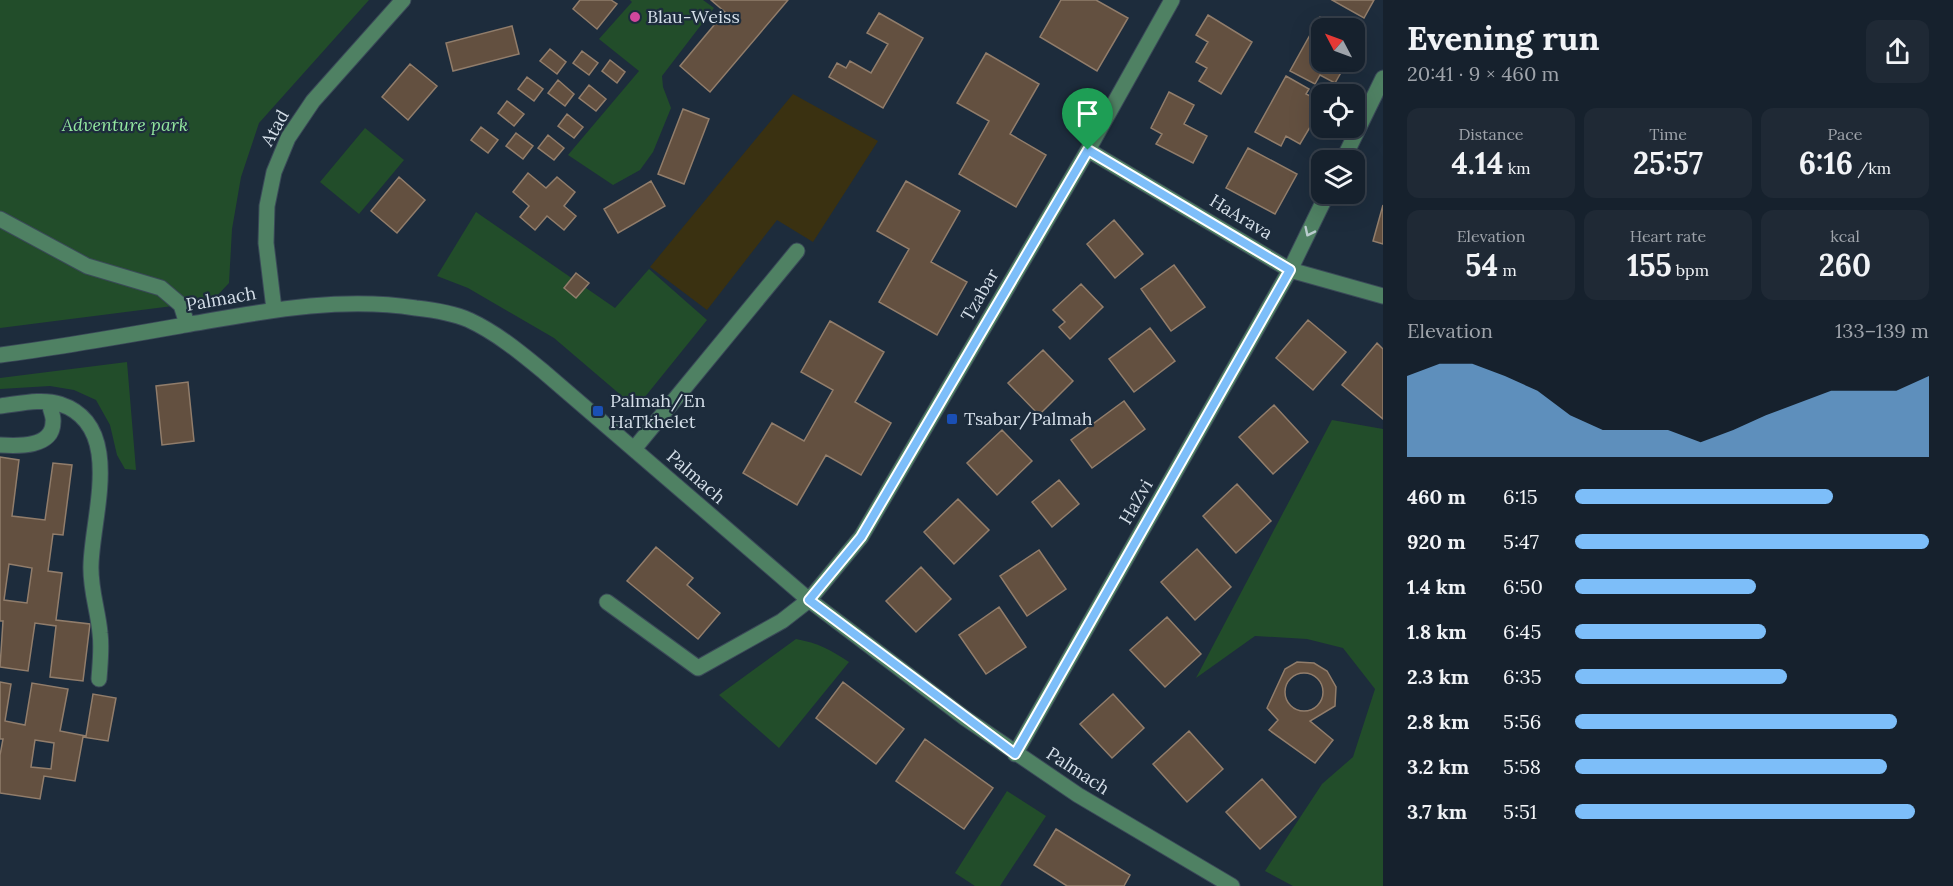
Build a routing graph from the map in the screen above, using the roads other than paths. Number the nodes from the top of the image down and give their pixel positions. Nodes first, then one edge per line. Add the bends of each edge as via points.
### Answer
1 (404, 0) edge
2 (1172, 0) edge
3 (1383, 78) edge
4 (1088, 150) junction
5 (1348, 150) edge
6 (1322, 204) edge
7 (0, 219) edge
8 (797, 250) dead end
9 (1290, 270) junction
10 (1383, 296) edge
11 (274, 309) junction
12 (187, 324) junction
13 (0, 355) edge
14 (49, 403) junction
15 (0, 406) edge
16 (0, 445) edge
17 (634, 449) junction
18 (809, 600) junction
19 (607, 602) dead end
20 (99, 679) dead end
21 (1015, 754) junction
22 (1232, 886) edge

1 - 11 street, Atad via 313,101 288,138 274,172 267,206 266,243
2 - 4 street, Tzabar
3 - 5 street
4 - 9 street, HaArava
4 - 18 street, Tzabar via 861,537
6 -> 9 street, HaZvi
7 - 12 street via 87,266 161,288 181,305
8 - 17 street
9 - 10 street, HaArava
9 - 21 street, HaZvi
11 - 12 street, Palmach
11 - 17 street, Palmach via 344,303 397,305 469,320 508,343
12 - 13 street, Palmach
14 - 15 street
14 - 16 street via 54,422 44,439 24,446
14 - 20 street via 58,403 84,419 99,447 101,466 91,565 101,636
17 - 18 street, Palmach
18 - 19 street, Tzabar via 782,621 698,668
18 - 21 street, Palmach
21 - 22 street, Palmach

